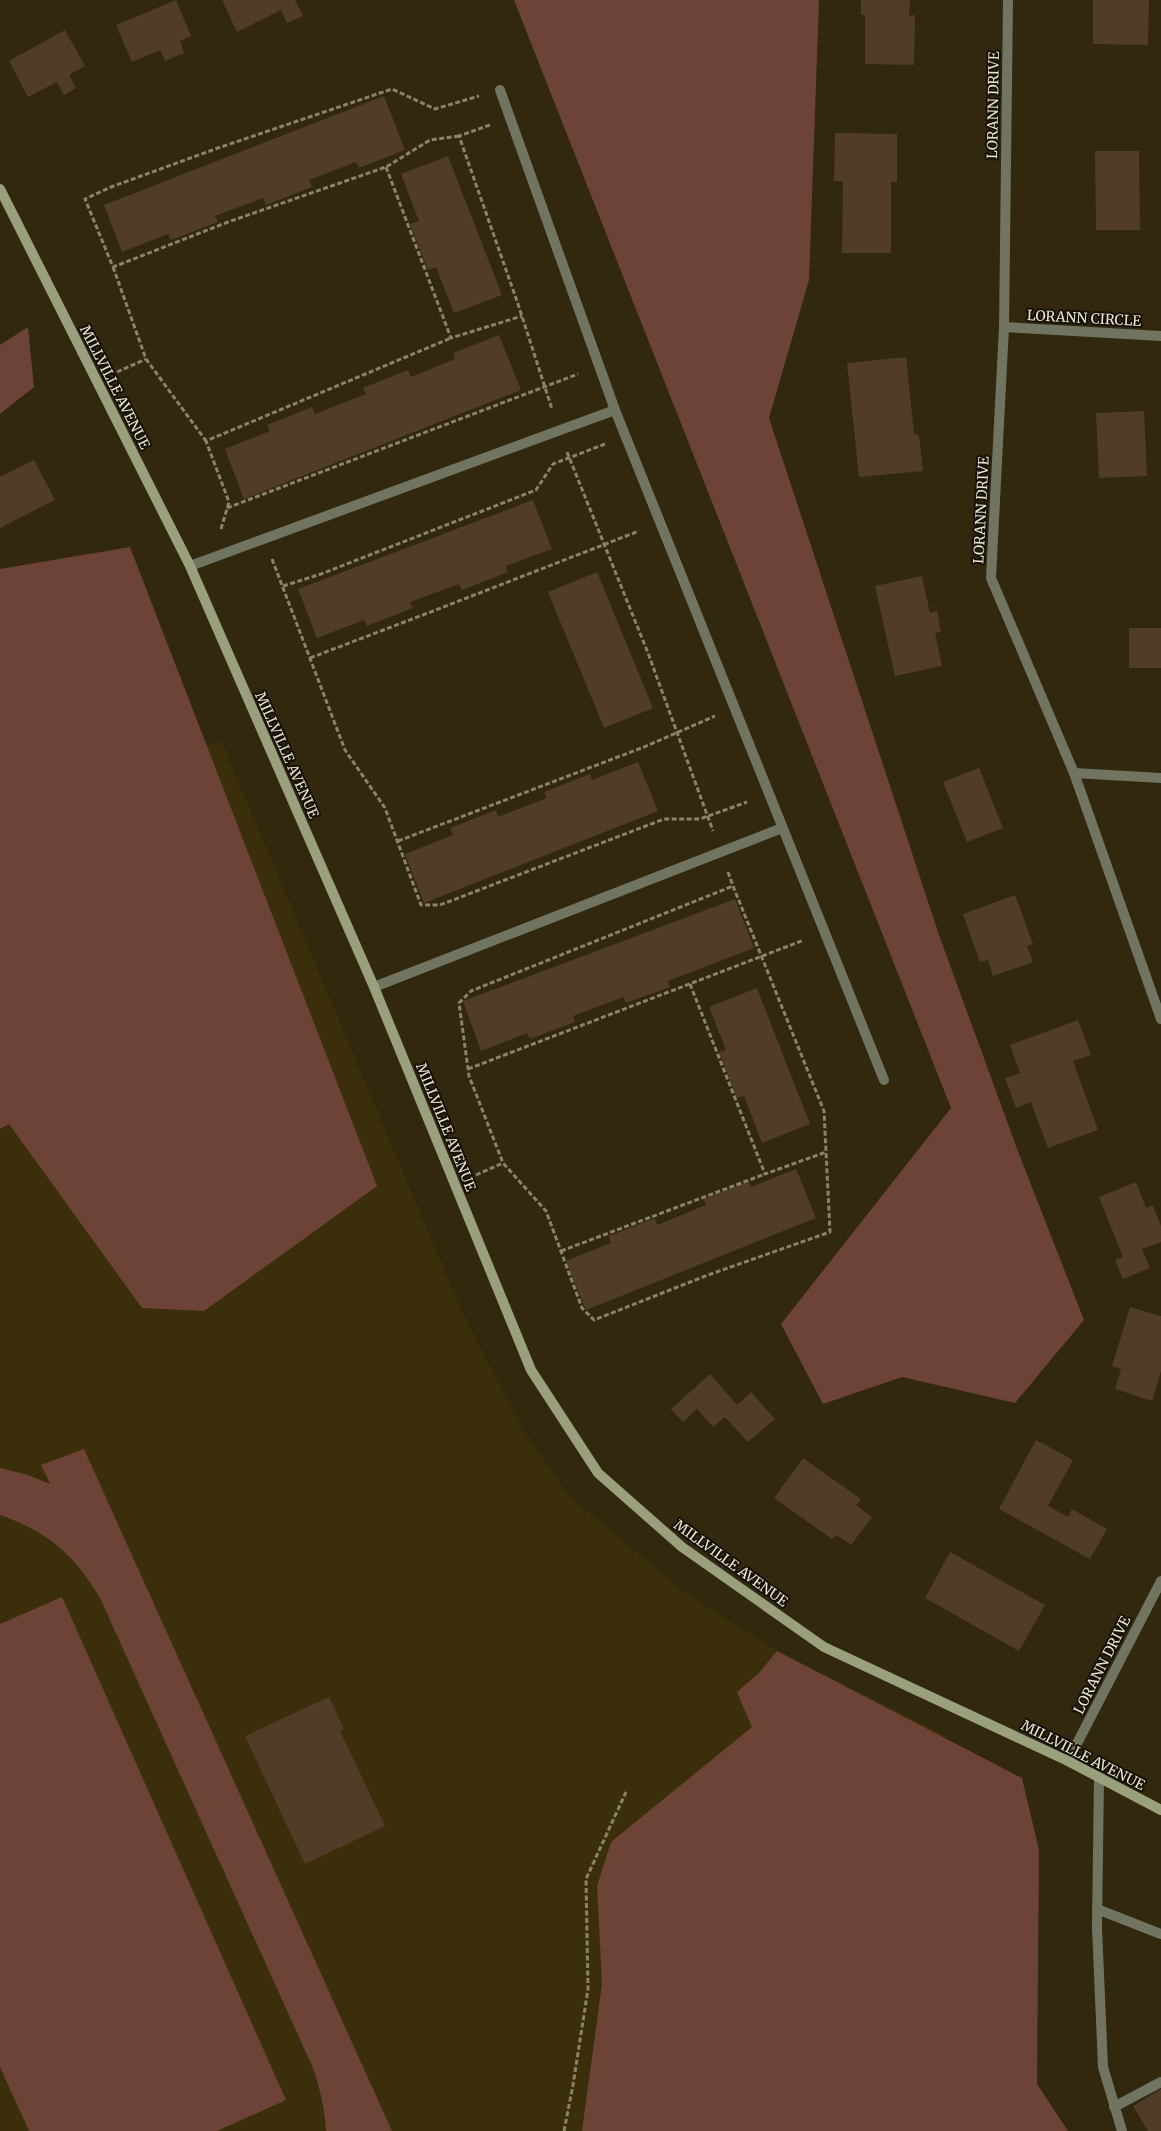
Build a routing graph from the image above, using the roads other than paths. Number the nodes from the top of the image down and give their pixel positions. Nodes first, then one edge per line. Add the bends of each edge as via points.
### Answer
1 (1008, 0) edge
2 (500, 90) road end
3 (0, 189) edge
4 (1004, 327) junction
5 (1161, 336) edge
6 (615, 410) junction
7 (190, 566) junction
8 (1074, 773) junction
9 (1161, 778) edge
10 (782, 828) junction
11 (374, 987) junction
12 (1161, 1019) edge
13 (884, 1080) dead end
14 (1161, 1581) edge
15 (1068, 1761) junction
16 (1099, 1777) junction
17 (1161, 1810) edge
18 (1097, 1909) junction
19 (1161, 1934) edge
20 (1161, 2082) edge
21 (1114, 2107) junction
22 (1122, 2131) edge

1 - 4 street, LORANN DRIVE
2 - 6 street
3 - 7 street, MILLVILLE AVENUE
4 - 5 street, LORANN CIRCLE
4 - 8 street, LORANN DRIVE via 992,578
6 - 7 street
6 - 10 street
7 - 11 street, MILLVILLE AVENUE
8 - 9 street
8 - 12 street, LORANN DRIVE
10 - 11 street
10 - 13 street
11 - 15 street, MILLVILLE AVENUE via 531,1370 598,1473 682,1547 824,1647
14 - 15 street, LORANN DRIVE
15 - 16 street, MILLVILLE AVENUE
16 - 17 street, MILLVILLE AVENUE
16 - 18 street
18 - 19 street
18 - 21 street via 1103,2067
20 - 21 street
21 - 22 street

